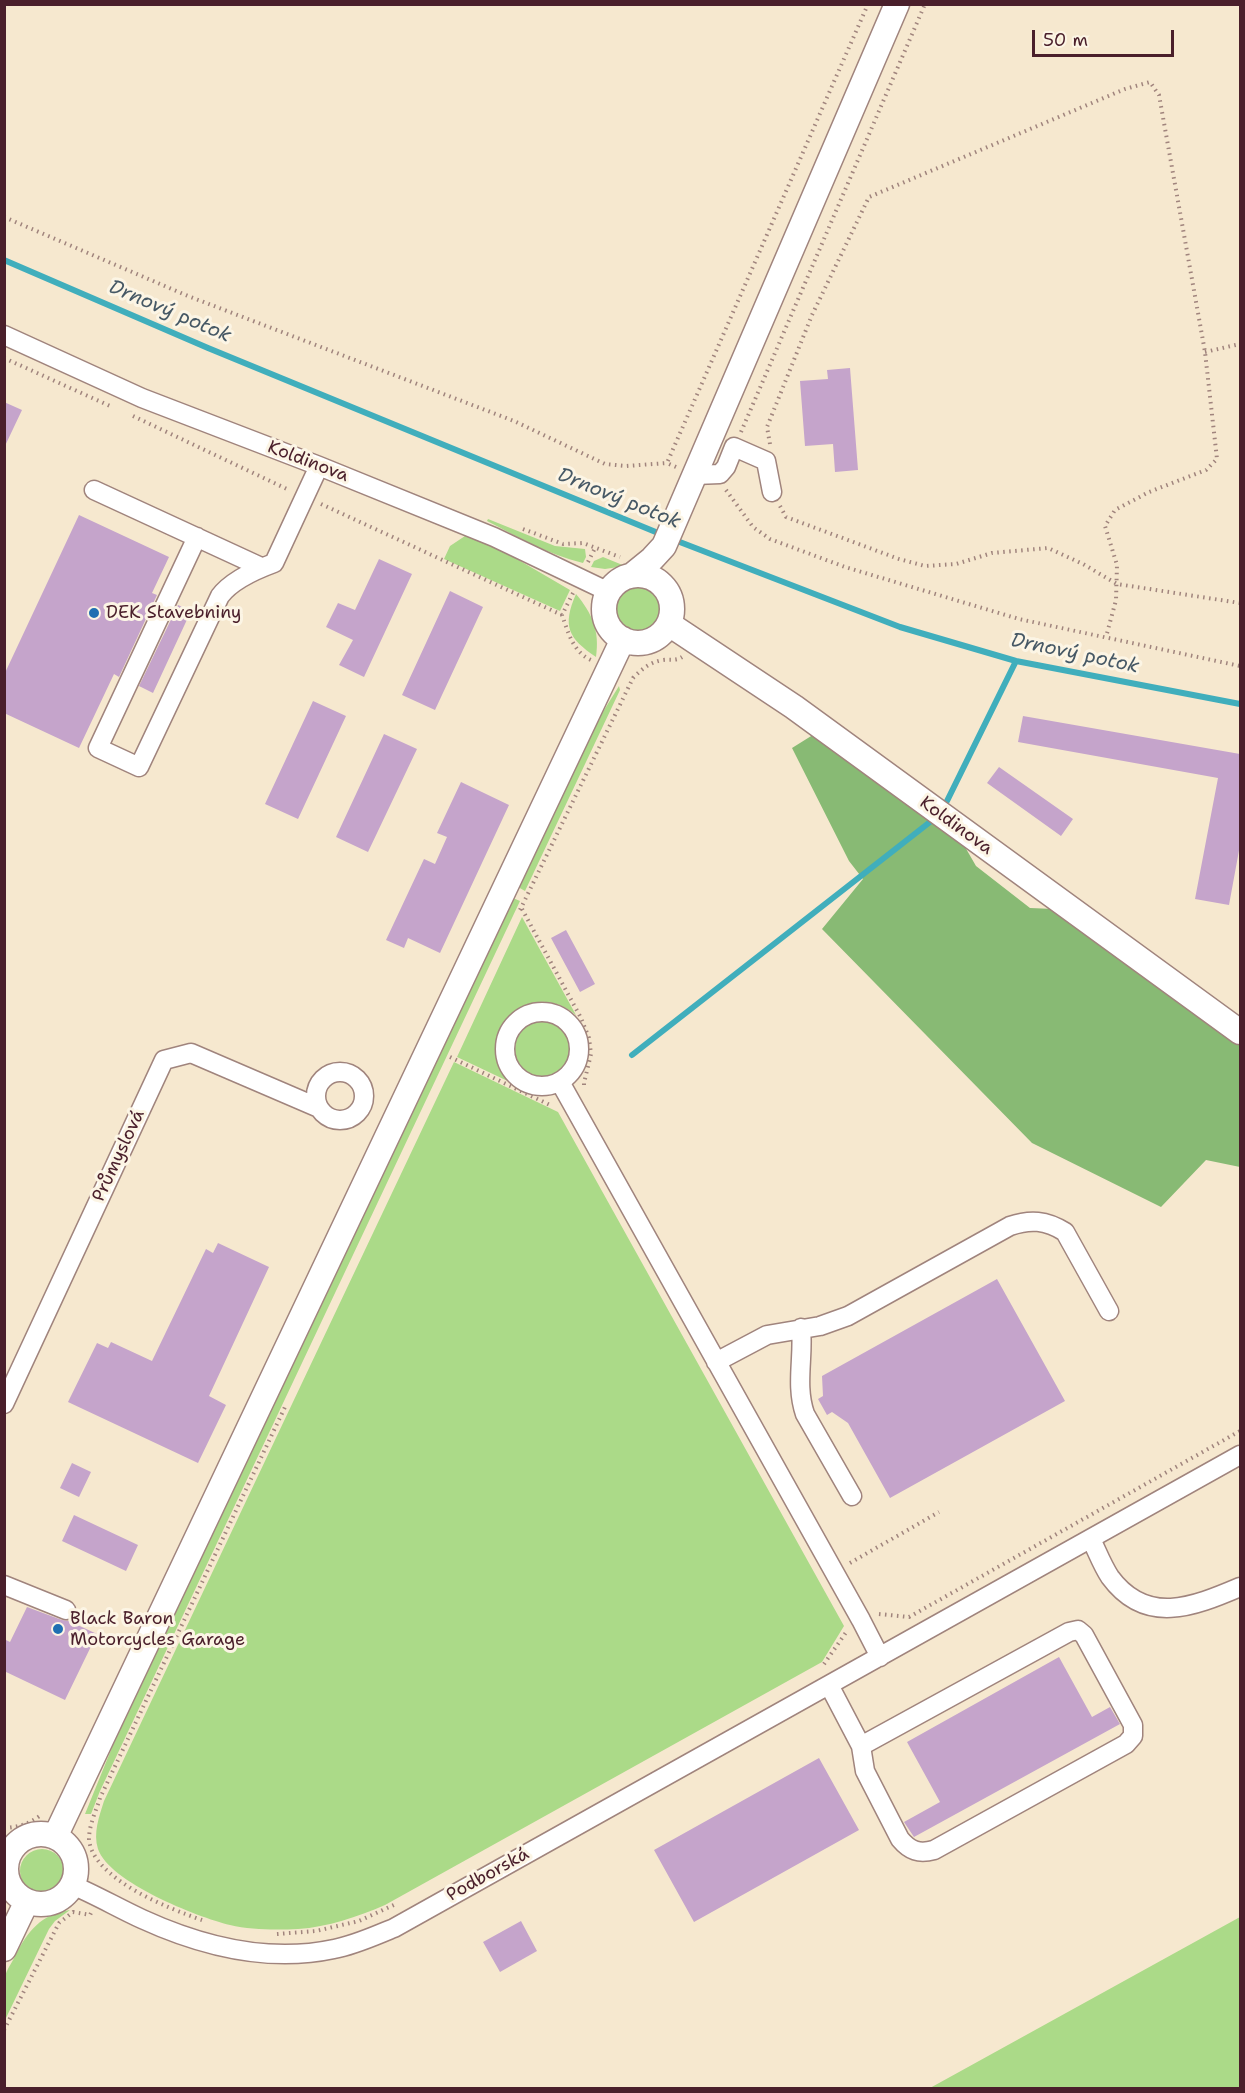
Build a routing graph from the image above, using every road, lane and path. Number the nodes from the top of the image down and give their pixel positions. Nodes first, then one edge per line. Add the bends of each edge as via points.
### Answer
1 (868, 4) edge
2 (897, 4) edge
3 (925, 4) edge
4 (4, 217) edge
5 (4, 335) edge
6 (1240, 344) edge
7 (1205, 352) junction
8 (4, 358) edge
9 (121, 410) dead end
10 (131, 415) dead end
11 (734, 447) junction
12 (766, 461) junction
13 (667, 463) junction
14 (319, 466) junction
15 (687, 472) junction
16 (724, 488) dead end
17 (94, 489) dead end
18 (291, 490) dead end
19 (772, 492) joint
20 (312, 500) dead end
21 (196, 537) junction
22 (595, 548) dead end
23 (661, 552) junction
24 (261, 567) junction
25 (631, 567) junction
26 (1117, 584) junction
27 (664, 586) junction
28 (609, 592) junction
29 (1240, 603) edge
30 (562, 615) dead end
31 (669, 624) junction
32 (1106, 637) junction
33 (623, 639) junction
34 (694, 642) junction
35 (1240, 666) edge
36 (521, 908) junction
37 (516, 919) dead end
38 (1240, 1032) edge
39 (450, 1057) dead end
40 (445, 1067) dead end
41 (560, 1082) junction
42 (585, 1089) dead end
43 (319, 1108) dead end
44 (1109, 1311) dead end
45 (801, 1328) junction
46 (716, 1362) junction
47 (288, 1401) dead end
48 (4, 1404) edge
49 (1240, 1431) edge
50 (1240, 1455) edge
51 (852, 1496) dead end
52 (939, 1512) dead end
53 (1091, 1539) junction
54 (846, 1565) dead end
55 (4, 1585) edge
56 (1240, 1587) edge
57 (66, 1610) dead end
58 (861, 1620) junction
59 (880, 1657) junction
60 (817, 1668) dead end
61 (829, 1685) junction
62 (861, 1746) junction
63 (55, 1837) junction
64 (7, 1854) edge
65 (72, 1885) junction
66 (99, 1897) junction
67 (27, 1901) junction
68 (398, 1903) dead end
69 (204, 1921) dead end
70 (271, 1934) dead end
71 (4, 1948) edge
72 (4, 2031) edge

1 - 13 path
2 - 15 main road
3 - 11 path
4 - 13 path via 188,296 514,421 605,464
5 - 14 street, Koldinova via 142,398
6 - 7 path
7 - 12 path via 1159,95 1150,82 868,197 812,315 767,427 770,448
7 - 26 path via 1217,459 1206,470 1115,510 1105,526 1117,565
8 - 9 path
10 - 18 path
11 - 12 street
11 - 15 street via 720,474
12 - 19 street
13 - 15 path
14 - 24 street via 274,563
14 - 28 street, Koldinova via 494,537
15 - 23 main road via 684,500
16 - 32 path via 753,527 770,538 844,567 1008,616
17 - 21 street
19 - 26 path via 786,517 925,567 956,564 992,553 1048,548
20 - 30 path
21 - 24 street
21 - 24 street via 98,748 118,758 139,767 220,596 227,587
22 - 25 path
23 - 25 main road
23 - 27 main road
25 - 27 main road
25 - 28 main road
26 - 29 path
26 - 32 path
27 - 31 main road via 671,598
28 - 33 main road via 604,613 614,633
31 - 33 main road via 644,643
31 - 34 main road, Koldinova
32 - 35 path
33 - 63 main road
34 - 36 path via 678,660 650,664 633,678
34 - 38 main road, Koldinova via 794,707
36 - 37 path
36 - 42 path via 589,1038 591,1054
39 - 40 path
41 - 41 street via 570,1074 579,1050 571,1026 549,1013 524,1017 507,1036 506,1061 513,1073 534,1086
41 - 46 street
43 - 48 street, Průmyslová via 190,1053 164,1060
44 - 45 street via 1065,1232 1040,1221 1010,1226 848,1316
45 - 46 street via 767,1335
45 - 51 street via 801,1402
46 - 58 street
47 - 69 path via 92,1821 89,1840 111,1875 147,1897
49 - 58 path via 909,1617 874,1614
50 - 53 street, Podborská
52 - 54 path
53 - 56 street via 1108,1575 1139,1604 1176,1608
53 - 59 street, Podborská
55 - 57 street
58 - 59 street
58 - 60 path via 849,1628 827,1663
59 - 61 street, Podborská
61 - 62 street
61 - 66 street, Podborská via 394,1928 365,1940 290,1955 247,1953 192,1939
62 - 62 street via 865,1771 900,1839 914,1851 924,1852 1126,1744 1133,1736 1133,1725 1078,1630
63 - 64 main road via 27,1837
63 - 65 main road via 65,1843 73,1856 76,1870
64 - 67 main road via 8,1880
65 - 66 street, Podborská
65 - 67 main road via 49,1903
66 - 72 path via 90,1915 73,1912 59,1923
67 - 71 main road
68 - 70 path via 359,1921

